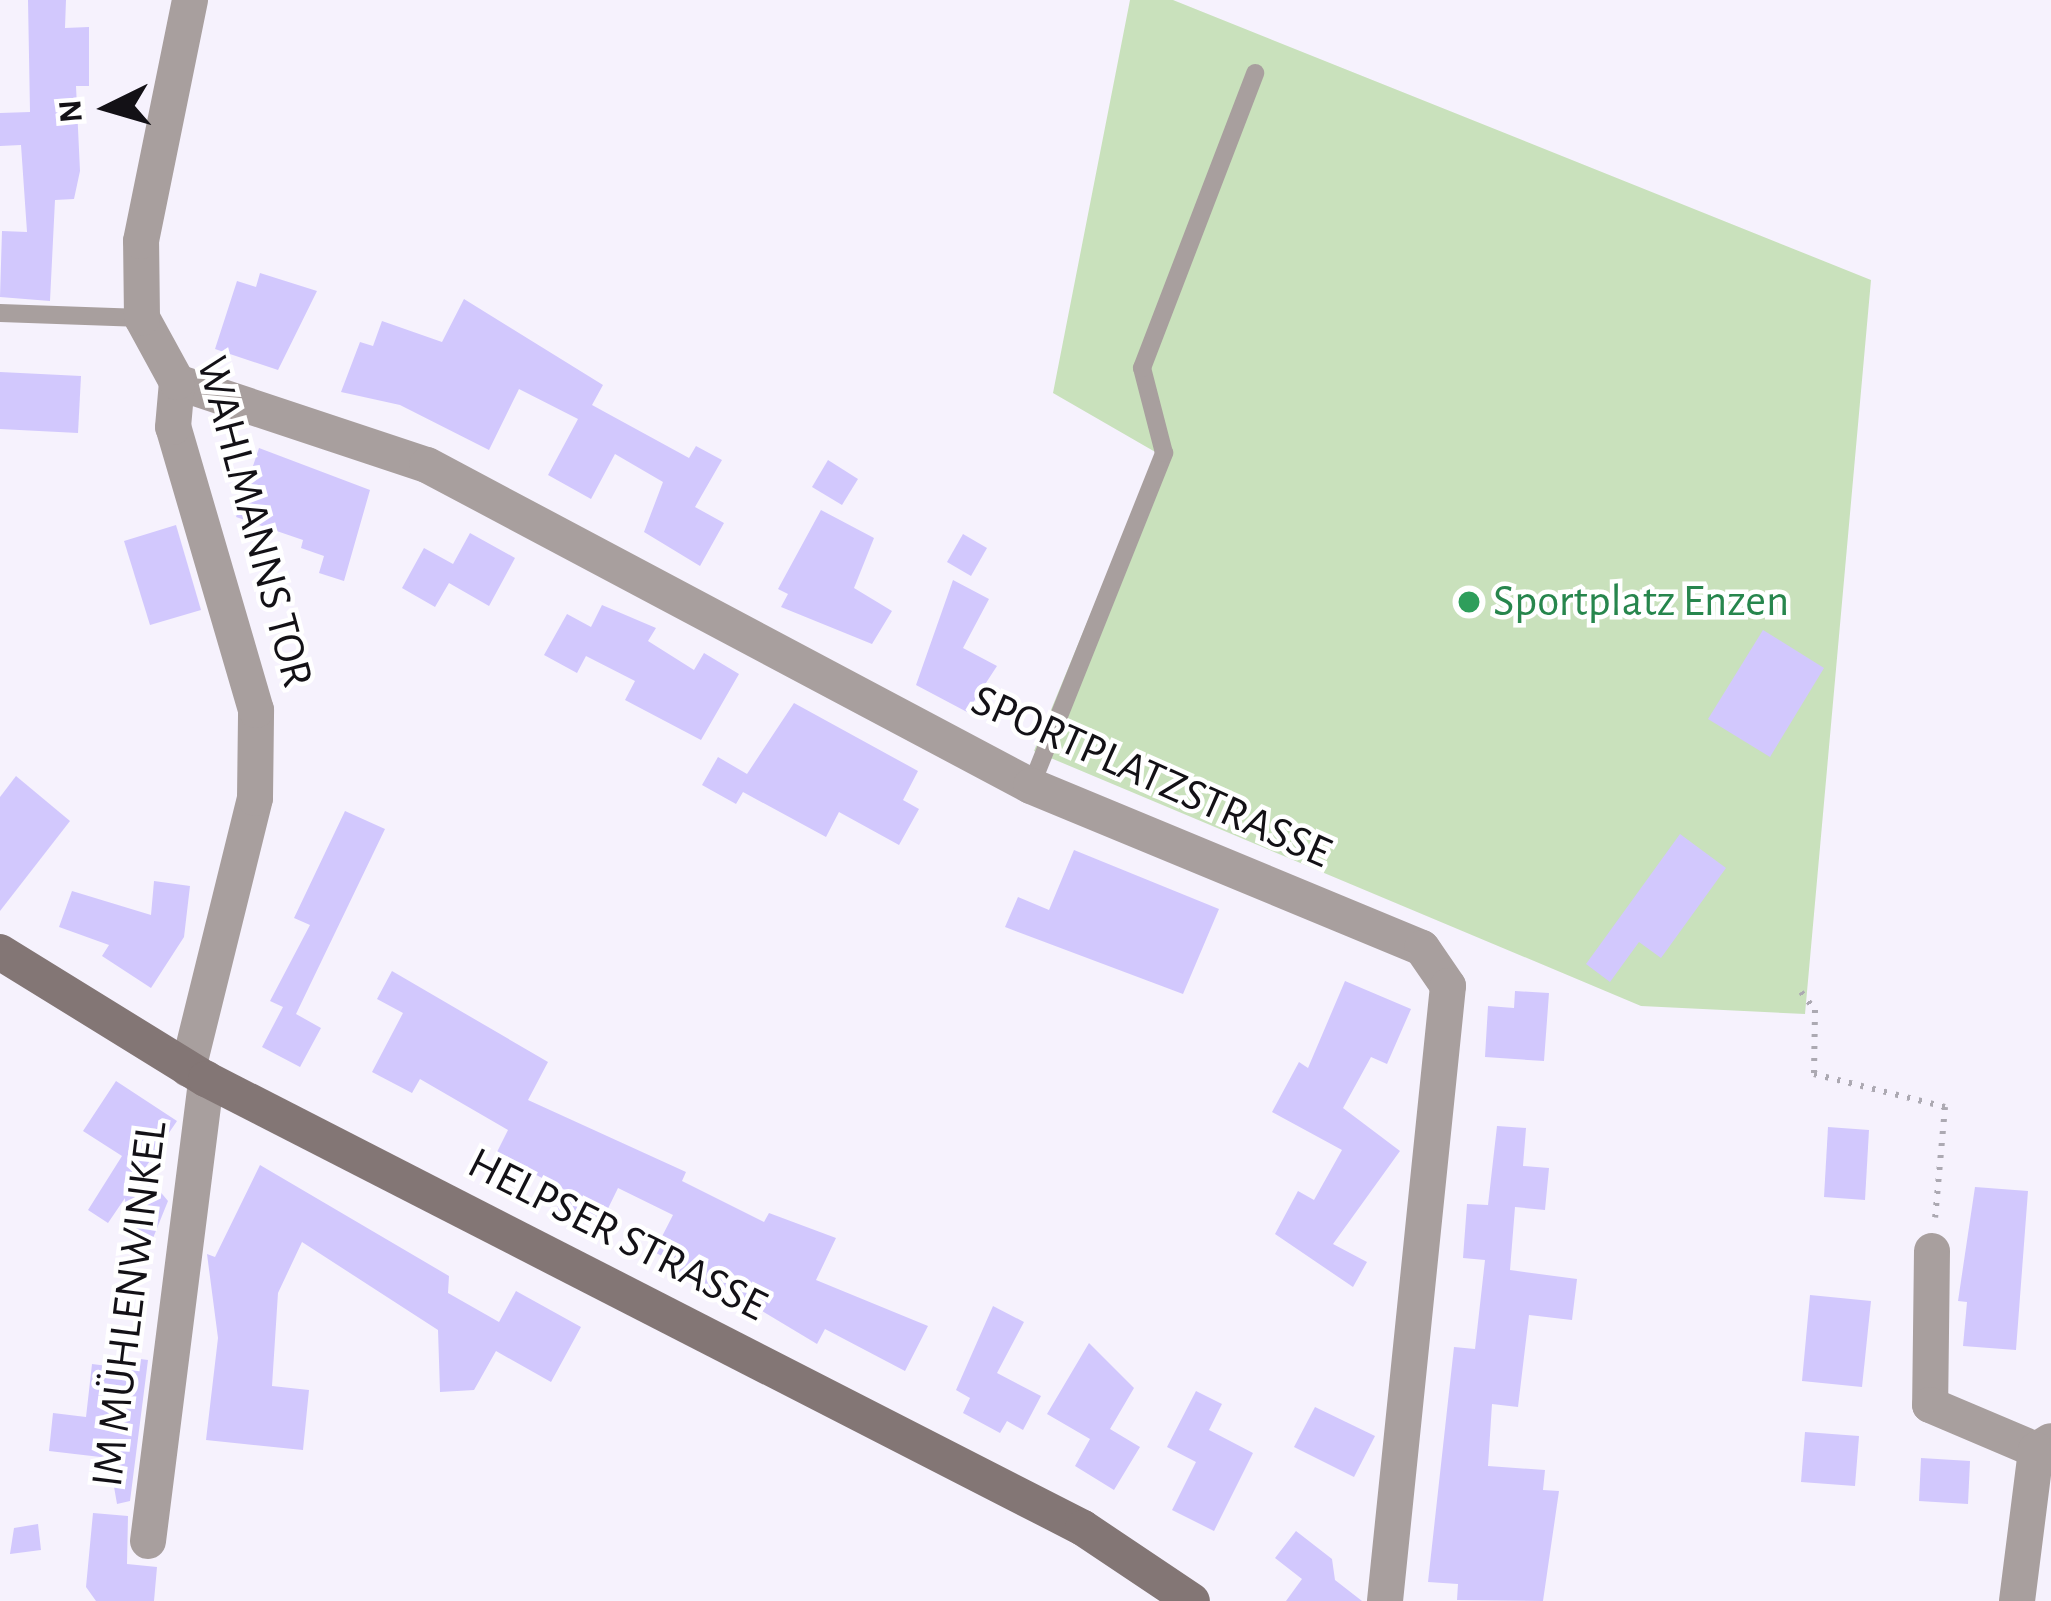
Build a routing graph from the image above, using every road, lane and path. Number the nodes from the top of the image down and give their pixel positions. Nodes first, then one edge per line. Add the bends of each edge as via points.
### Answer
1 (190, 0) edge
2 (1256, 73) dead end
3 (0, 313) edge
4 (142, 318) junction
5 (177, 382) junction
6 (1030, 786) junction
7 (0, 952) edge
8 (1801, 992) dead end
9 (197, 1074) junction
10 (1932, 1251) joint
11 (2043, 1445) edge
12 (148, 1540) dead end
13 (1192, 1601) edge
14 (1385, 1601) edge
15 (2017, 1601) edge

1 - 4 street, WAHLMANNS TOR via 141,241
2 - 6 lane via 1142,368 1164,453
3 - 4 lane
4 - 5 street, WAHLMANNS TOR
5 - 6 street, SPORTPLATZSTRASSE via 428,465
5 - 9 street, WAHLMANNS TOR via 173,427 256,710 255,798
6 - 14 street, SPORTPLATZSTRASSE via 1422,948 1448,986
7 - 9 street, HELPSER STRASSE
8 - 10 path via 1815,1010 1814,1074 1945,1107
9 - 12 street, IM MÜHLENWINKEL
9 - 13 street, HELPSER STRASSE via 1083,1528
10 - 11 street via 1930,1405
11 - 15 street

